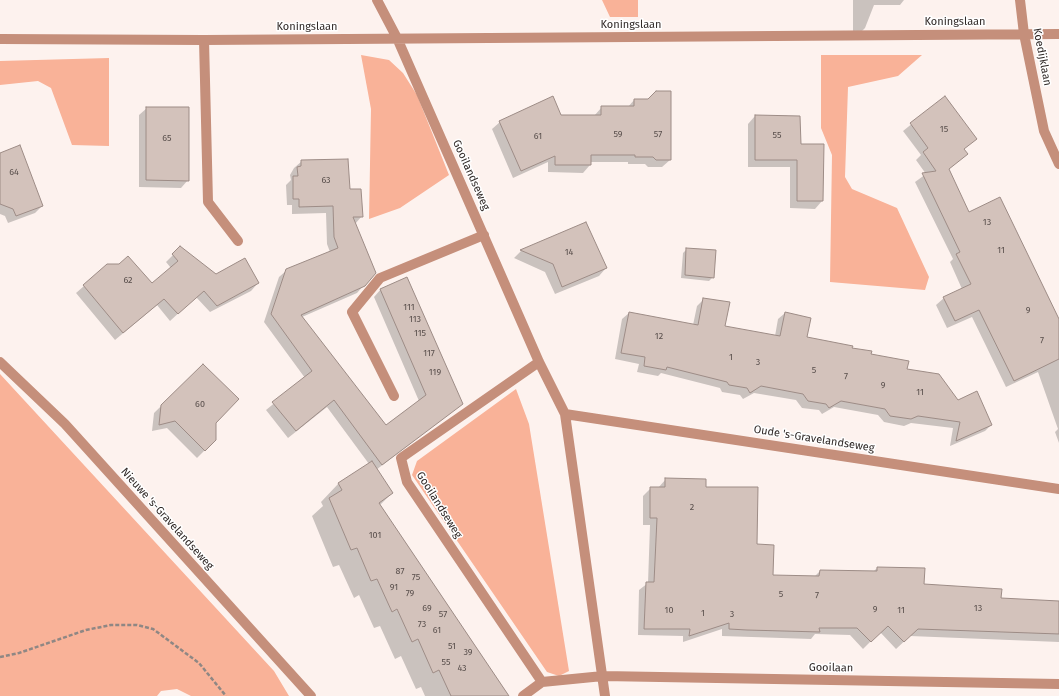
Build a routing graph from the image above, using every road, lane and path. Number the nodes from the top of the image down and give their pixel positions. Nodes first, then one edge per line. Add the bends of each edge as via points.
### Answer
1 (377, 0) edge
2 (1020, 0) edge
3 (1024, 34) junction
4 (1059, 34) edge
5 (397, 38) junction
6 (0, 39) edge
7 (204, 40) junction
8 (1059, 164) edge
9 (484, 235) junction
10 (238, 241) dead end
11 (0, 362) edge
12 (539, 362) junction
13 (394, 396) dead end
14 (565, 414) junction
15 (1059, 489) edge
16 (0, 657) edge
17 (603, 676) junction
18 (542, 682) junction
19 (1059, 684) edge
20 (226, 696) edge
21 (311, 696) edge
22 (523, 696) edge
23 (606, 696) edge

1 - 5 street, Gooilandseweg
2 - 3 street, Koedijklaan
3 - 4 street, Koningslaan
3 - 5 street, Koningslaan
3 - 8 street, Koedijklaan via 1044,132
5 - 7 street, Koningslaan
5 - 9 street, Gooilandseweg
6 - 7 street, Koningslaan
7 - 10 street via 208,202
9 - 12 street, Gooilandseweg
9 - 13 street via 380,278 352,312
11 - 21 street, Nieuwe 's-Gravelandseweg via 65,424
12 - 14 street, Gooilandseweg
12 - 18 street, Gooilandseweg via 402,458 407,482
14 - 15 street, Oude 's-Gravelandseweg
14 - 17 street, Gooilandseweg
16 - 20 path via 86,630 110,625 137,625 153,629 199,663
17 - 18 street
17 - 19 street, Gooilaan
17 - 23 street, Gooilandseweg
18 - 22 street

